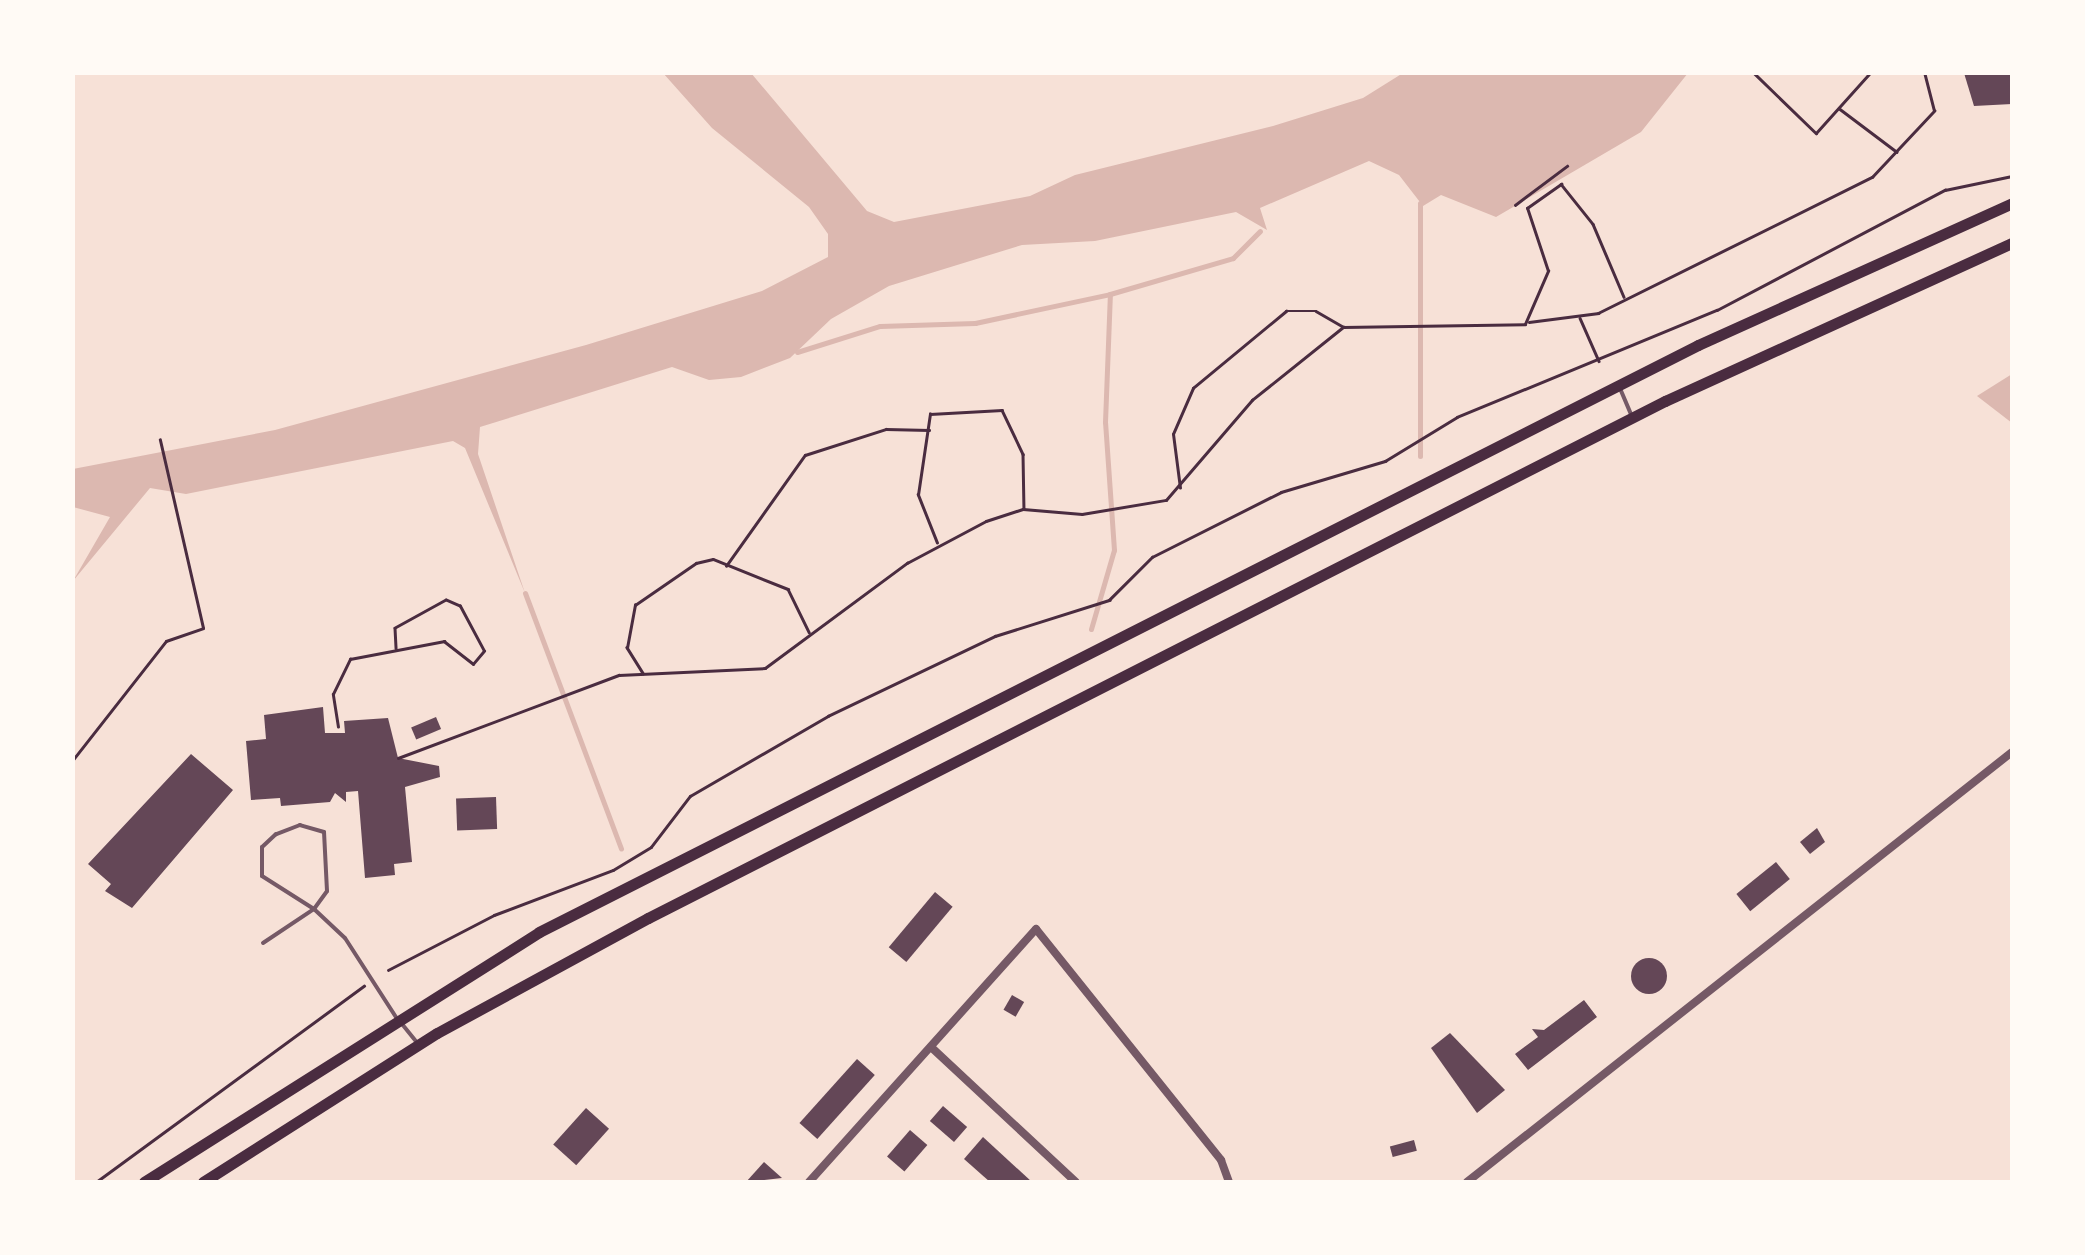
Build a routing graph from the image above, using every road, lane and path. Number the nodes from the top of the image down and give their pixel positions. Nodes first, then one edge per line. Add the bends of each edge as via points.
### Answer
1 (1752, 72) edge
2 (1871, 72) edge
3 (1924, 72) edge
4 (1838, 108) junction
5 (1897, 152) junction
6 (1568, 166) dead end
7 (2012, 176) edge
8 (2012, 204) edge
9 (1515, 205) dead end
10 (2012, 243) edge
11 (1624, 297) junction
12 (1580, 318) junction
13 (1526, 323) junction
14 (1343, 327) junction
15 (1599, 362) junction
16 (1619, 386) junction
17 (1633, 418) junction
18 (930, 430) junction
19 (160, 440) dead end
20 (1181, 489) junction
21 (1024, 510) junction
22 (937, 544) junction
23 (726, 566) junction
24 (810, 632) junction
25 (396, 648) junction
26 (644, 676) junction
27 (338, 728) dead end
28 (2012, 752) edge
29 (398, 758) dead end
30 (72, 761) edge
31 (314, 909) junction
32 (263, 943) dead end
33 (388, 970) dead end
34 (365, 985) dead end
35 (396, 1016) junction
36 (418, 1044) junction
37 (931, 1048) junction
38 (96, 1182) edge
39 (144, 1182) edge
40 (204, 1182) edge
41 (809, 1182) edge
42 (1076, 1182) edge
43 (1228, 1182) edge
44 (1467, 1182) edge

1 - 4 path via 1816,133
2 - 4 path
3 - 5 path via 1934,110
4 - 5 path
5 - 11 path via 1860,184
6 - 9 path
7 - 15 path via 1945,190
8 - 16 highway
10 - 17 highway
11 - 12 path
11 - 13 path via 1593,224 1562,184 1527,208 1548,271
12 - 13 path
12 - 15 path
13 - 14 path
14 - 20 path via 1252,400
14 - 20 path via 1316,312 1286,311 1193,388 1172,434
15 - 33 path via 1451,421 1410,448 1236,514 1152,558 1109,600 974,644 828,716 690,796 651,847 614,870 494,915
16 - 17 lane
16 - 35 highway via 539,932
17 - 36 highway
18 - 21 path via 930,414 1002,410 1023,454
18 - 22 path via 918,494
18 - 23 path via 886,429 823,449 793,470
19 - 30 path via 203,628 166,641
20 - 21 path via 1132,508 1082,514
21 - 22 path
22 - 24 path
23 - 24 path via 788,589
23 - 26 path via 696,563 636,606 627,648
24 - 26 path via 744,673
25 - 25 path via 444,641 473,664 484,651 460,606 446,600 395,628
25 - 27 path via 361,654 338,674
26 - 29 path via 600,683
28 - 44 street
31 - 31 lane via 326,890 324,832 286,829 262,847 262,876
31 - 32 lane
31 - 35 lane via 345,938
34 - 38 path
35 - 36 lane
35 - 39 highway
36 - 40 highway
37 - 41 street
37 - 42 street
37 - 43 street via 1036,929 1221,1160

